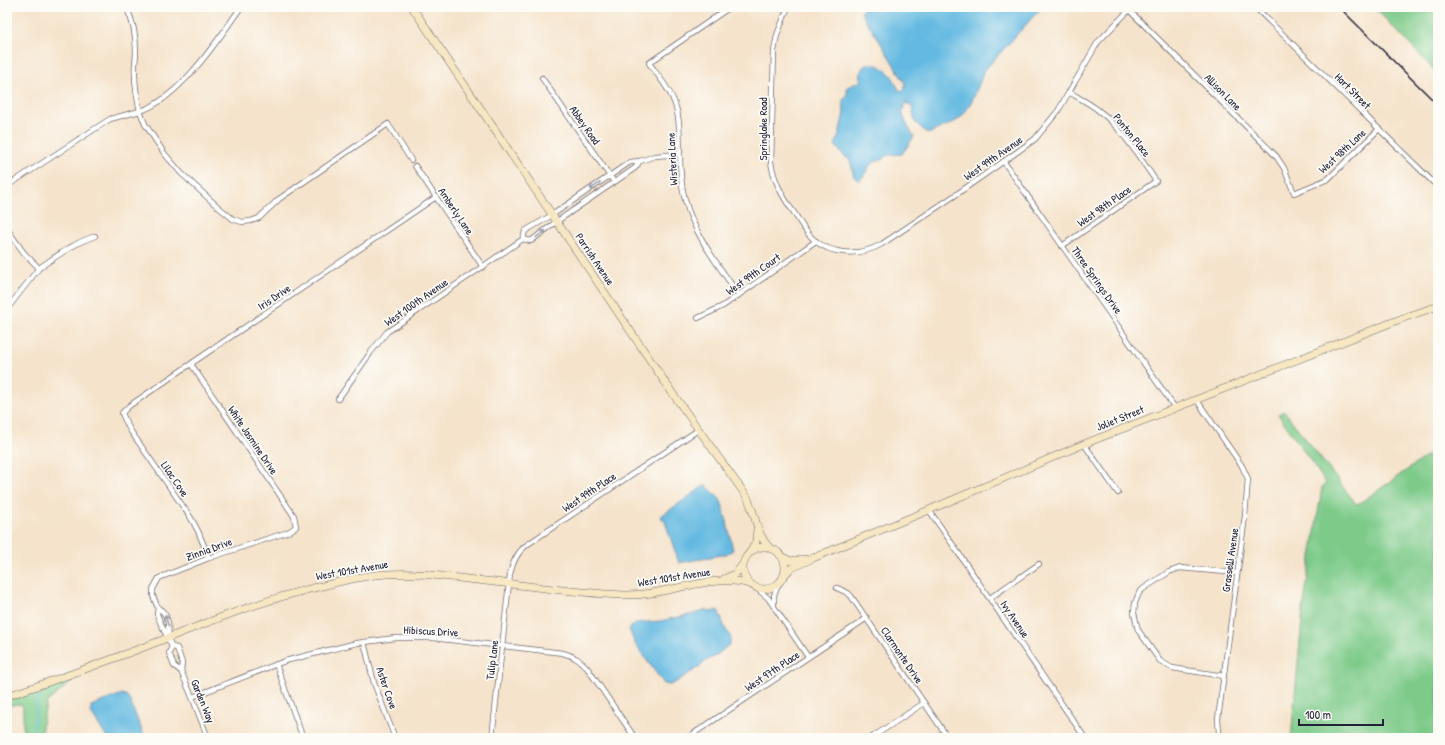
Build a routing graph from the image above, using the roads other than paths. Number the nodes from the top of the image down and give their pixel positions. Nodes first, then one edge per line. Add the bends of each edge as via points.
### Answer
1 (126, 7) edge
2 (241, 7) edge
3 (412, 7) edge
4 (730, 7) edge
5 (788, 7) edge
6 (1255, 7) edge
7 (1130, 9) edge
8 (542, 78) dead end
9 (1069, 92) junction
10 (140, 111) junction
11 (1379, 129) junction
12 (680, 154) junction
13 (411, 160) dead end
14 (640, 161) junction
15 (1004, 162) junction
16 (415, 166) dead end
17 (610, 176) junction
18 (1156, 181) joint
19 (614, 182) junction
20 (7, 186) edge
21 (1438, 187) edge
22 (1294, 194) joint
23 (436, 197) junction
24 (552, 215) junction
25 (556, 222) junction
26 (7, 229) edge
27 (95, 236) dead end
28 (523, 239) junction
29 (816, 241) junction
30 (1062, 246) junction
31 (483, 267) junction
32 (39, 268) junction
33 (739, 295) junction
34 (1438, 306) edge
35 (7, 309) edge
36 (698, 318) dead end
37 (191, 364) junction
38 (338, 399) dead end
39 (1196, 399) junction
40 (1175, 408) junction
41 (122, 413) joint
42 (698, 430) junction
43 (1084, 444) junction
44 (1118, 493) dead end
45 (929, 510) junction
46 (757, 525) junction
47 (296, 527) joint
48 (771, 549) junction
49 (749, 553) junction
50 (780, 555) junction
51 (209, 558) junction
52 (813, 558) junction
53 (744, 562) junction
54 (1039, 564) dead end
55 (1237, 573) junction
56 (781, 580) junction
57 (718, 581) junction
58 (509, 584) junction
59 (749, 584) junction
60 (756, 588) junction
61 (837, 588) dead end
62 (990, 598) junction
63 (158, 608) junction
64 (775, 608) junction
65 (867, 618) junction
66 (168, 638) junction
67 (364, 642) junction
68 (502, 646) junction
69 (172, 647) junction
70 (808, 658) junction
71 (276, 664) junction
72 (181, 671) junction
73 (1224, 676) junction
74 (7, 696) edge
75 (192, 697) junction
76 (924, 703) junction
77 (208, 738) edge
78 (303, 738) edge
79 (395, 738) edge
80 (492, 738) edge
81 (635, 738) edge
82 (687, 738) edge
83 (870, 738) edge
84 (947, 738) edge
85 (1085, 738) edge
86 (1221, 738) edge

1 - 10 street via 134,31 134,72
2 - 10 street via 206,57 173,90 151,108
3 - 24 street, Parrish Avenue
4 - 12 street, Wisteria Lane via 650,63 675,103 680,124
5 - 29 street, Springlake Road via 777,35 772,68 772,170 781,194 803,227
6 - 11 street, Hart Street
7 - 9 street, West 99th Avenue via 1098,42
7 - 22 street, Allison Lane via 1276,156 1284,168
8 - 17 street, Abbey Road
9 - 15 street, West 99th Avenue via 1040,133
9 - 18 street, Ponton Place via 1098,110 1116,127
10 - 13 street via 145,124 180,173 233,219 242,222 259,218 279,199 388,124
10 - 20 street via 110,119
11 - 21 street, Hart Street
11 - 22 street, West 98th Lane via 1328,179
12 - 14 street, West 100th Avenue via 655,156
12 - 33 street, Wisteria Lane via 683,191 693,223
14 - 17 street, West 100th Avenue via 630,162
14 - 19 street, West 100th Avenue via 635,168
15 - 29 street, West 99th Avenue via 870,250 857,253 842,252
15 - 30 street, Three Springs Drive
16 - 23 street, Amberly Lane
17 - 19 street, Abbey Road
17 -> 24 street, West 100th Avenue
18 - 30 street, West 98th Place
19 - 25 street, West 100th Avenue
23 - 31 street, Amberly Lane
23 - 37 street, Iris Drive
24 - 25 street, Parrish Avenue
24 - 28 street, West 100th Avenue via 525,231
28 -> 25 street, West 100th Avenue via 531,241
25 - 42 street, Parrish Avenue
26 - 32 street via 24,253
27 - 32 street via 64,250
28 - 31 street, West 100th Avenue
29 - 33 street, West 99th Court
30 - 40 street, Three Springs Drive
31 - 38 street, West 100th Avenue via 387,332
32 - 35 street
33 - 36 street, West 99th Court
34 - 39 street, Joliet Street
37 - 41 street, Iris Drive
37 - 47 street, White Jasmine Drive via 294,516
39 - 40 street, Joliet Street
39 - 55 street, Grasselli Avenue via 1242,466 1248,480
40 - 43 street, Joliet Street
41 - 51 street, Lilac Cove via 130,430 191,518
42 - 46 street, Parrish Avenue via 747,497
42 - 58 street, West 99th Place via 524,546 514,561
43 - 44 street
43 - 45 street, Joliet Street
45 - 52 street, Joliet Street
45 - 62 street, Ivy Avenue
46 - 48 street, Parrish Avenue via 762,538
46 - 49 street, Parrish Avenue via 756,542
47 - 51 street, Zinnia Drive via 288,532
48 - 49 street via 758,548
48 - 50 street, Parrish Avenue
49 - 53 street, Parrish Avenue
50 - 52 street, Joliet Street via 792,561
50 - 56 street via 784,564
51 - 63 street, Zinnia Drive via 159,578 153,589
52 - 56 street, Joliet Street via 790,569
53 - 57 street, West 101st Avenue via 735,574
53 - 59 street via 743,572
54 - 62 street
55 - 73 street, Grasselli Avenue
55 - 73 street via 1180,568 1172,570 1139,593 1135,603 1134,613 1138,630 1160,661 1172,668
56 - 60 street via 773,587
56 - 64 street via 774,595
57 - 58 street, West 101st Avenue via 629,595
57 - 59 street, West 101st Avenue
58 - 66 street, West 101st Avenue via 417,574 366,576 292,593
58 - 68 street, Tulip Lane
59 - 60 street
60 - 64 street
61 - 65 street, Clarmonte Drive via 851,596
62 - 85 street, Ivy Avenue
63 - 66 street, Zinnia Drive via 157,614
66 -> 63 street, Zinnia Drive via 169,625 164,611
64 - 70 street
65 - 70 street, West 97th Place
65 - 76 street, Clarmonte Drive
66 - 69 street, Garden Way
66 - 74 street, West 101st Avenue
67 - 68 street, Hibiscus Drive via 420,638
67 - 71 street, Hibiscus Drive
67 - 79 street, Aster Cove via 374,683
68 - 80 street, Tulip Lane
68 - 81 street, Hibiscus Drive via 562,653 581,661
69 - 72 street, Garden Way via 177,648 182,663
69 - 72 street, Garden Way via 169,653 174,666
70 - 82 street, West 97th Place
71 - 75 street, Hibiscus Drive
71 - 78 street
72 - 75 street, Garden Way
73 - 86 street, Grasselli Avenue via 1218,719
75 - 77 street, Garden Way
76 - 83 street
76 - 84 street, Clarmonte Drive

